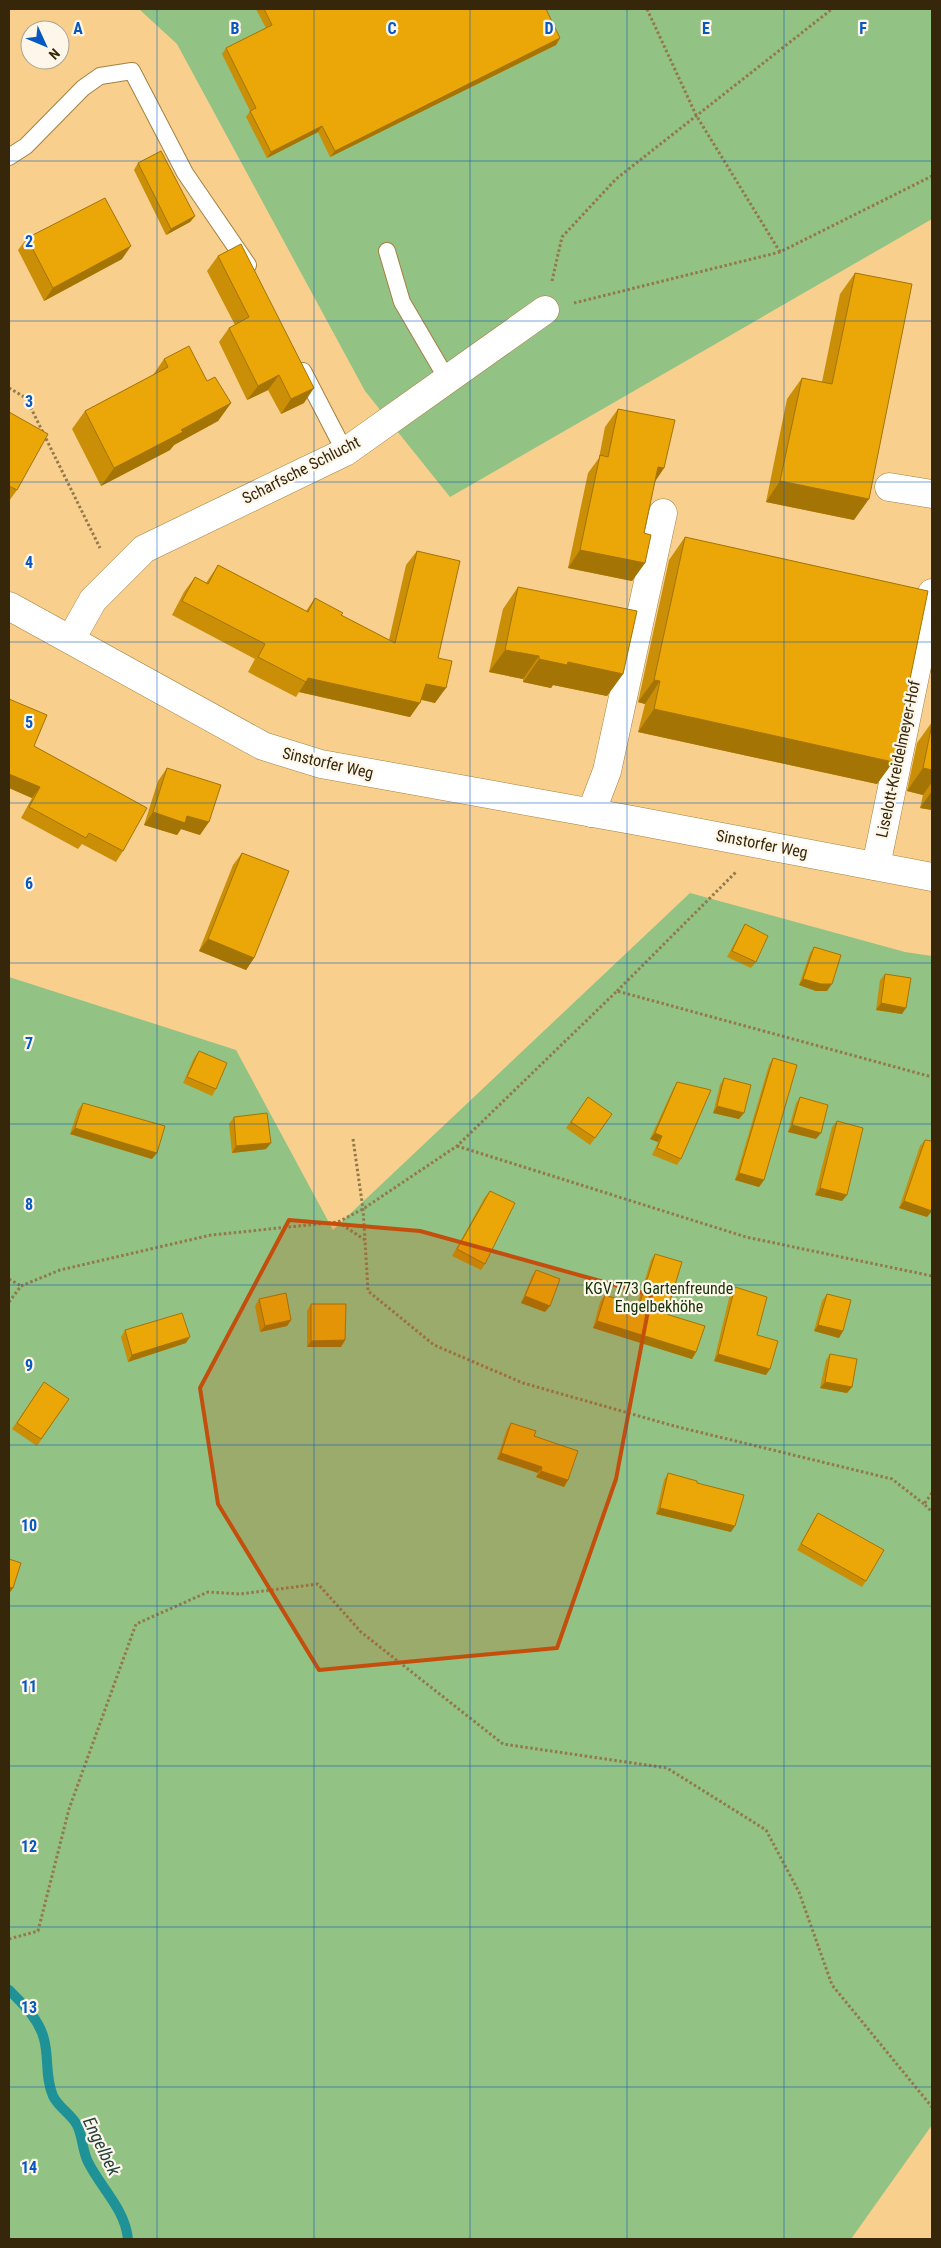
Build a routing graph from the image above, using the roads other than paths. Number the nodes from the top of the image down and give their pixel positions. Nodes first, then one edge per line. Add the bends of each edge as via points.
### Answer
1 (9, 157) edge
2 (387, 251) dead end
3 (255, 278) edge
4 (545, 310) road end
5 (295, 356) edge
6 (447, 379) junction
7 (345, 452) junction
8 (889, 487) dead end
9 (932, 494) edge
10 (663, 513) dead end
11 (932, 593) edge
12 (9, 606) edge
13 (71, 639) junction
14 (591, 813) junction
15 (876, 866) junction
16 (932, 877) edge

1 - 3 lane via 26,146 83,88 100,76 132,71 185,173
2 - 6 lane via 402,302
4 - 6 street, Scharfsche Schlucht
5 - 7 lane
6 - 7 street, Scharfsche Schlucht
7 - 13 street, Scharfsche Schlucht via 144,549 93,600
8 - 9 street
10 - 14 street via 607,772
11 - 15 street, Liselott-Kreidelmeyer-Hof
12 - 13 street, Sinstorfer Weg
13 - 14 street, Sinstorfer Weg via 263,746 322,764
14 - 15 street, Sinstorfer Weg
15 - 16 street, Sinstorfer Weg

